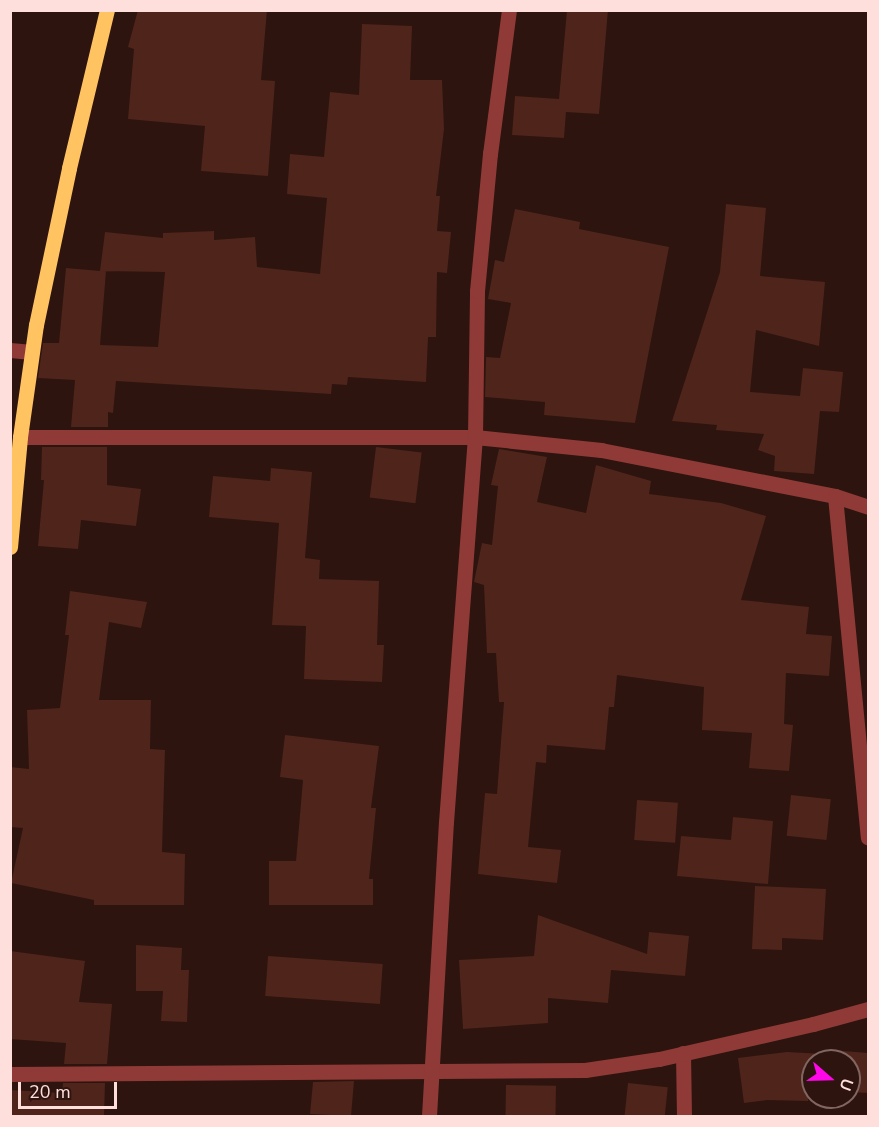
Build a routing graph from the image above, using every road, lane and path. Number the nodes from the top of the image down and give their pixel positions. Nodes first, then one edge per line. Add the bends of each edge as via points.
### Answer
1 (107, 10) edge
2 (509, 10) edge
3 (10, 350) edge
4 (32, 352) junction
5 (20, 436) junction
6 (475, 437) junction
7 (835, 496) junction
8 (868, 507) edge
9 (10, 547) edge
10 (868, 837) edge
11 (868, 1009) edge
12 (683, 1053) junction
13 (433, 1072) junction
14 (10, 1074) edge
15 (429, 1116) edge
16 (684, 1116) edge

1 - 4 main road via 69,168
2 - 6 street via 477,291
3 - 4 street
4 - 5 main road
5 - 6 street
5 - 9 main road
6 - 7 street via 601,450
6 - 13 street via 446,822
7 - 8 street
7 - 10 street
11 - 12 street
12 - 13 street via 585,1070
12 - 16 street
13 - 14 street
13 - 15 street

